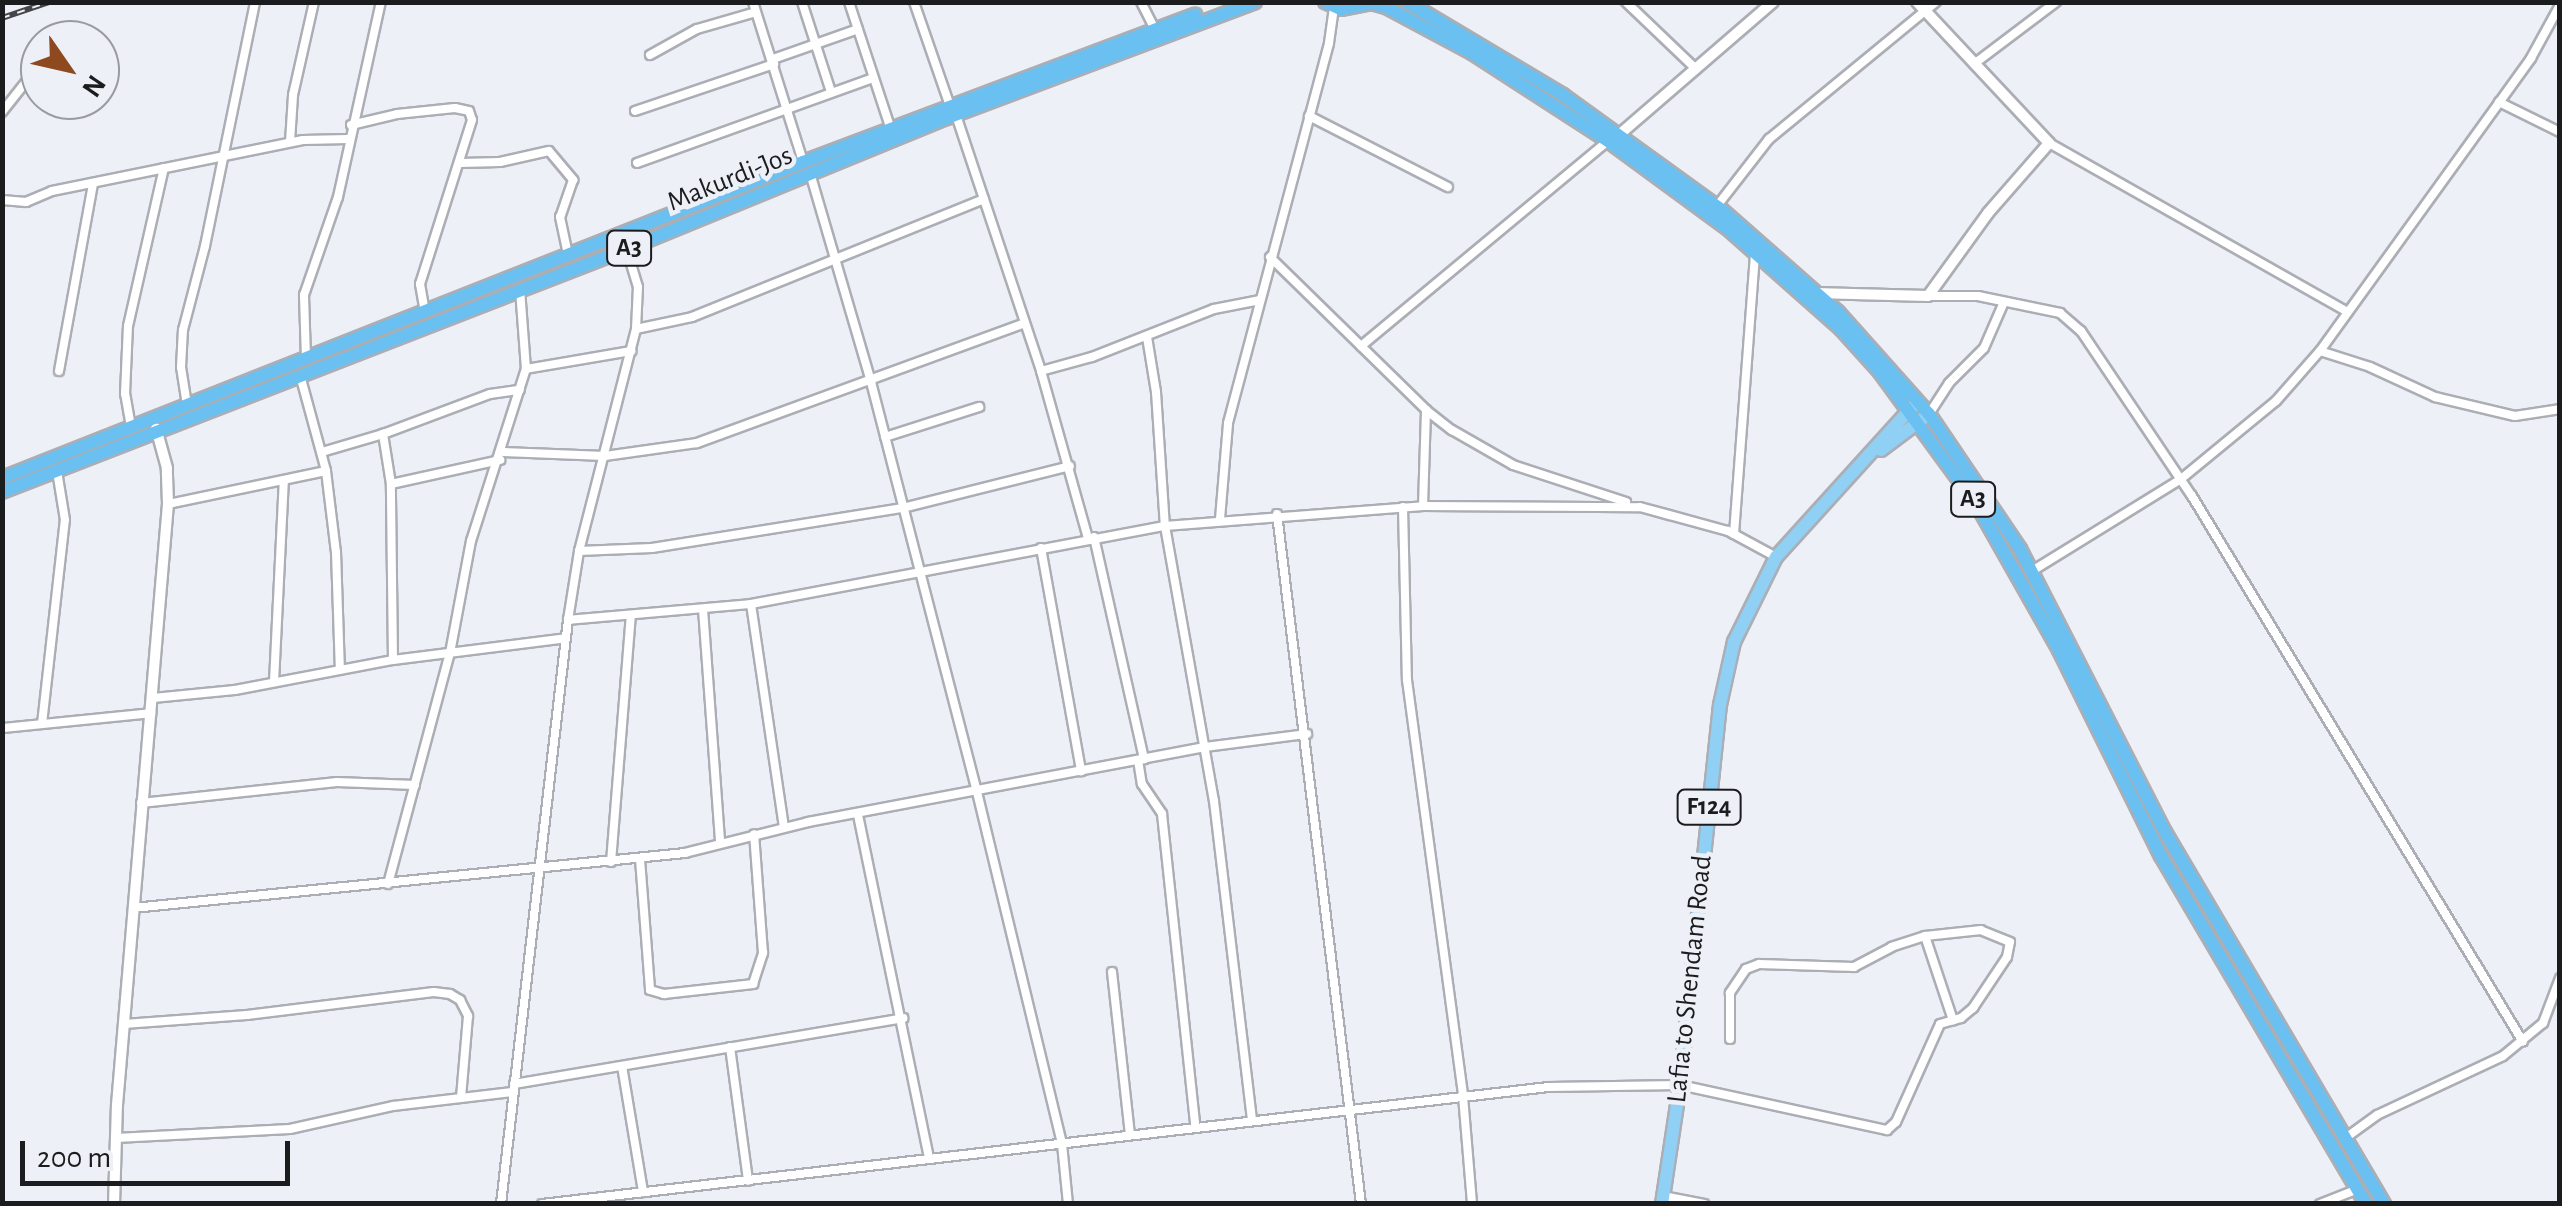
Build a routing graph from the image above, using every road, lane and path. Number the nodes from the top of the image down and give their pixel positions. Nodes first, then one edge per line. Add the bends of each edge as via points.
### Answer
1 (254, 2) edge
2 (314, 2) edge
3 (381, 2) edge
4 (802, 2) edge
5 (849, 2) edge
6 (914, 2) edge
7 (1141, 2) edge
8 (1230, 2) edge
9 (1255, 2) edge
10 (1407, 2) edge
11 (1626, 2) edge
12 (1773, 2) edge
13 (1936, 2) edge
14 (2056, 2) edge
15 (1356, 4) edge
16 (1329, 5) edge
17 (2560, 5) edge
18 (755, 7) edge
19 (1921, 7) edge
20 (858, 28) junction
21 (1155, 29) junction
22 (816, 44) junction
23 (650, 55) dead end
24 (773, 62) junction
25 (1974, 64) junction
26 (1696, 68) junction
27 (873, 78) junction
28 (20, 89) edge
29 (832, 92) junction
30 (2500, 102) junction
31 (787, 108) junction
32 (634, 110) dead end
33 (953, 110) junction
34 (2, 112) edge
35 (1308, 116) junction
36 (352, 126) junction
37 (890, 130) junction
38 (2560, 132) edge
39 (1614, 138) junction
40 (348, 139) junction
41 (290, 142) junction
42 (2049, 143) junction
43 (224, 157) junction
44 (460, 163) junction
45 (637, 163) dead end
46 (164, 168) junction
47 (806, 168) junction
48 (93, 182) junction
49 (1448, 187) dead end
50 (2, 200) edge
51 (984, 200) junction
52 (1718, 206) junction
53 (622, 234) junction
54 (627, 249) junction
55 (1755, 252) junction
56 (568, 255) junction
57 (835, 257) junction
58 (1270, 257) junction
59 (520, 290) junction
60 (1815, 293) junction
61 (1928, 296) junction
62 (1260, 300) junction
63 (2004, 302) junction
64 (425, 311) junction
65 (2348, 312) junction
66 (1025, 323) junction
67 (636, 330) junction
68 (1146, 337) junction
69 (1361, 346) junction
70 (631, 351) junction
71 (2320, 351) junction
72 (306, 359) junction
73 (526, 369) junction
74 (59, 371) dead end
75 (1041, 371) junction
76 (300, 375) junction
77 (871, 382) junction
78 (520, 390) junction
79 (1936, 400) junction
80 (187, 404) junction
81 (1913, 405) junction
82 (979, 408) dead end
83 (2560, 408) edge
84 (1426, 410) junction
85 (1924, 419) junction
86 (155, 425) junction
87 (131, 427) junction
88 (383, 434) junction
89 (885, 436) junction
90 (322, 452) junction
91 (502, 456) junction
92 (606, 456) junction
93 (1871, 457) junction
94 (1070, 466) junction
95 (57, 471) junction
96 (326, 471) junction
97 (2, 478) edge
98 (2181, 479) junction
99 (284, 480) junction
100 (391, 484) junction
101 (2, 492) edge
102 (168, 504) junction
103 (1423, 506) junction
104 (1403, 507) junction
105 (1640, 507) junction
106 (903, 508) junction
107 (1278, 514) junction
108 (1220, 519) junction
109 (1165, 526) junction
110 (1734, 534) junction
111 (1090, 538) junction
112 (1040, 548) junction
113 (579, 552) junction
114 (1776, 558) junction
115 (2032, 571) junction
116 (919, 572) junction
117 (751, 604) junction
118 (703, 609) junction
119 (631, 616) junction
120 (568, 620) junction
121 (566, 638) junction
122 (450, 653) junction
123 (393, 660) junction
124 (340, 670) junction
125 (274, 682) junction
126 (153, 698) junction
127 (151, 713) junction
128 (42, 724) junction
129 (2, 728) edge
130 (1307, 734) junction
131 (1205, 747) junction
132 (1141, 760) junction
133 (1081, 771) junction
134 (415, 785) junction
135 (976, 792) junction
136 (141, 803) junction
137 (858, 815) junction
138 (784, 828) junction
139 (754, 834) junction
140 (720, 841) junction
141 (640, 859) junction
142 (611, 862) junction
143 (539, 868) junction
144 (388, 884) junction
145 (133, 908) junction
146 (1925, 936) junction
147 (1112, 972) dead end
148 (2560, 978) edge
149 (2557, 998) edge
150 (903, 1018) junction
151 (1953, 1020) junction
152 (124, 1024) junction
153 (1730, 1040) dead end
154 (2523, 1042) junction
155 (730, 1047) junction
156 (622, 1066) junction
157 (1680, 1085) junction
158 (513, 1088) junction
159 (1463, 1096) junction
160 (462, 1098) junction
161 (1350, 1109) junction
162 (1252, 1119) junction
163 (1195, 1125) junction
164 (1130, 1134) junction
165 (116, 1138) junction
166 (2343, 1139) junction
167 (1062, 1144) junction
168 (929, 1159) junction
169 (748, 1181) junction
170 (2363, 1186) junction
171 (643, 1192) junction
172 (1662, 1200) edge
173 (114, 1204) edge
174 (501, 1204) edge
175 (542, 1204) edge
176 (1068, 1204) edge
177 (1361, 1204) edge
178 (1472, 1204) edge
179 (1704, 1204) edge
180 (2320, 1204) edge
181 (2366, 1204) edge
182 (2384, 1204) edge

1 - 43 street
2 - 41 street
3 - 36 street
4 - 22 street
5 - 20 street
6 - 33 street
7 - 21 street
8 - 21 highway, Makurdi-Jos / A3
9 - 33 highway, Makurdi-Jos / A3
10 - 39 highway, A3 via 1563,94
11 - 26 street
12 - 26 street
13 - 19 street
14 - 25 street
15 - 16 highway, A3
15 - 39 highway, A3 via 1408,17
16 - 35 street
17 - 30 street
18 - 23 street
18 - 24 street
19 - 25 street
19 - 52 street via 1769,139
20 - 22 street
20 - 27 street
21 - 33 highway, Makurdi-Jos / A3
22 - 24 street
22 - 29 street
24 - 31 street
24 - 32 street
25 - 42 street
26 - 39 street
27 - 29 street
27 - 37 street
28 - 34 street
29 - 31 street
30 - 38 street
30 - 65 street
31 - 45 street
31 - 47 street
33 - 37 highway, Makurdi-Jos / A3
33 - 47 highway, Makurdi-Jos / A3
33 - 51 street
35 - 49 street
35 - 58 street
36 - 40 street
36 - 44 street via 397,114 469,111
37 - 47 highway, Makurdi-Jos / A3
39 - 52 highway, A3
39 - 55 highway, A3
39 - 69 street
40 - 41 street
40 - 72 street via 338,197 304,295
41 - 43 street
42 - 61 street via 1976,227
42 - 65 street
43 - 46 street
43 - 80 street via 183,330
44 - 56 street via 549,150 573,180 560,217
44 - 64 street via 420,284
46 - 48 street
46 - 87 street via 128,326 125,394
47 - 53 highway, Makurdi-Jos / A3
47 - 54 highway, Makurdi-Jos / A3
47 - 57 street
48 - 50 street via 26,202
48 - 74 street
51 - 57 street
51 - 66 street
52 - 60 highway, A3
53 - 54 street
53 - 56 highway, Makurdi-Jos / A3
54 - 59 highway, Makurdi-Jos / A3
54 - 67 street via 638,287
55 - 81 highway, A3
55 - 110 street
56 - 64 highway, Makurdi-Jos / A3
57 - 67 street via 692,317
57 - 77 street
58 - 62 street
58 - 69 street
59 - 73 street
59 - 76 highway, Makurdi-Jos / A3
60 - 61 street
60 - 81 highway, A3 via 1865,340
61 - 63 street
62 - 68 street via 1214,309
62 - 108 street via 1228,422
63 - 79 street via 1984,348
63 - 98 street via 2060,313 2075,324
64 - 72 highway, Makurdi-Jos / A3
65 - 71 street
66 - 75 street
66 - 77 street
67 - 70 street
68 - 75 street
68 - 109 street
69 - 84 street
70 - 73 street
70 - 92 street
71 - 83 street via 2435,397 2515,416
71 - 98 street via 2276,401
72 - 80 highway, Makurdi-Jos / A3
73 - 78 street
75 - 94 street
76 - 86 highway, Makurdi-Jos / A3
76 - 90 street
77 - 89 street
77 - 92 street via 721,437
78 - 88 street via 490,394
78 - 91 street
79 - 81 street
79 - 85 street
80 - 86 highway, Makurdi-Jos / A3
81 - 85 highway, A3
81 - 93 main road, Lafia to Shendam Road / F124
82 - 89 street
84 - 103 street
84 - 105 street via 1513,465
85 - 93 main road, F124
85 - 115 highway, A3 via 1982,486
85 - 170 highway, A3 via 2024,587 2161,856
86 - 87 highway, Makurdi-Jos / A3
86 - 95 highway, Makurdi-Jos / A3
86 - 102 street
87 - 97 highway, Makurdi-Jos / A3
88 - 90 street
88 - 100 street
89 - 106 street
90 - 96 street
91 - 92 street
91 - 100 street
91 - 122 street via 471,541
92 - 113 street
93 - 114 main road, Lafia to Shendam Road / F124
94 - 106 street
94 - 111 street
95 - 101 highway, Makurdi-Jos / A3
95 - 128 street via 64,520
96 - 99 street
96 - 124 street
98 - 115 street
98 - 154 street
99 - 102 street
99 - 125 street
100 - 123 street
102 - 126 street
103 - 104 street
103 - 105 street
104 - 107 street
104 - 159 street via 1407,680
105 - 110 street
106 - 113 street via 652,548
106 - 116 street
107 - 108 street
107 - 130 street
108 - 109 street
109 - 111 street
109 - 131 street
110 - 114 street
111 - 112 street
111 - 132 street
112 - 116 street
112 - 133 street
113 - 120 street
114 - 157 main road, Lafia to Shendam Road / F124 via 1734,642 1720,706
115 - 166 highway, A3 via 2165,832
116 - 117 street
116 - 135 street
117 - 118 street
117 - 138 street
118 - 119 street
118 - 140 street
119 - 120 street
119 - 142 street
120 - 121 street
121 - 122 street
121 - 143 street
122 - 123 street
122 - 134 street
123 - 124 street
124 - 125 street
125 - 126 street
126 - 127 street
127 - 128 street
127 - 136 street
128 - 129 street
130 - 131 street
130 - 161 street
131 - 132 street
131 - 162 street
132 - 133 street
132 - 163 street via 1142,784 1162,814
133 - 135 street
134 - 136 street via 337,782
134 - 144 street
135 - 137 street
135 - 167 street
136 - 145 street
137 - 138 street
137 - 150 street
138 - 139 street
139 - 140 street
139 - 141 street via 763,958 753,984 650,990
140 - 141 street
141 - 142 street
142 - 143 street
143 - 144 street
143 - 158 street
144 - 145 street
145 - 152 street
146 - 151 street
146 - 151 street via 1981,930 2010,942 2007,958 1973,1008
146 - 153 street via 1854,967 1746,969 1730,993
147 - 164 street
148 - 149 street
149 - 154 street
150 - 155 street
150 - 168 street
151 - 157 street via 1940,1024 1888,1130
152 - 160 street via 450,994 468,1016
152 - 165 street
154 - 166 street
155 - 156 street
155 - 169 street
156 - 158 street
156 - 171 street
157 - 159 street
157 - 172 main road, Lafia to Shendam Road / F124
158 - 160 street
158 - 174 street
159 - 161 street
159 - 178 street
160 - 165 street via 290,1129
161 - 162 street
161 - 177 street
162 - 163 street
163 - 164 street
164 - 167 street
165 - 173 street
166 - 170 highway, A3
167 - 168 street
167 - 176 street
168 - 169 street
169 - 171 street
170 - 180 street
170 - 181 highway, A3
170 - 182 highway, A3
171 - 175 street
172 - 179 street

